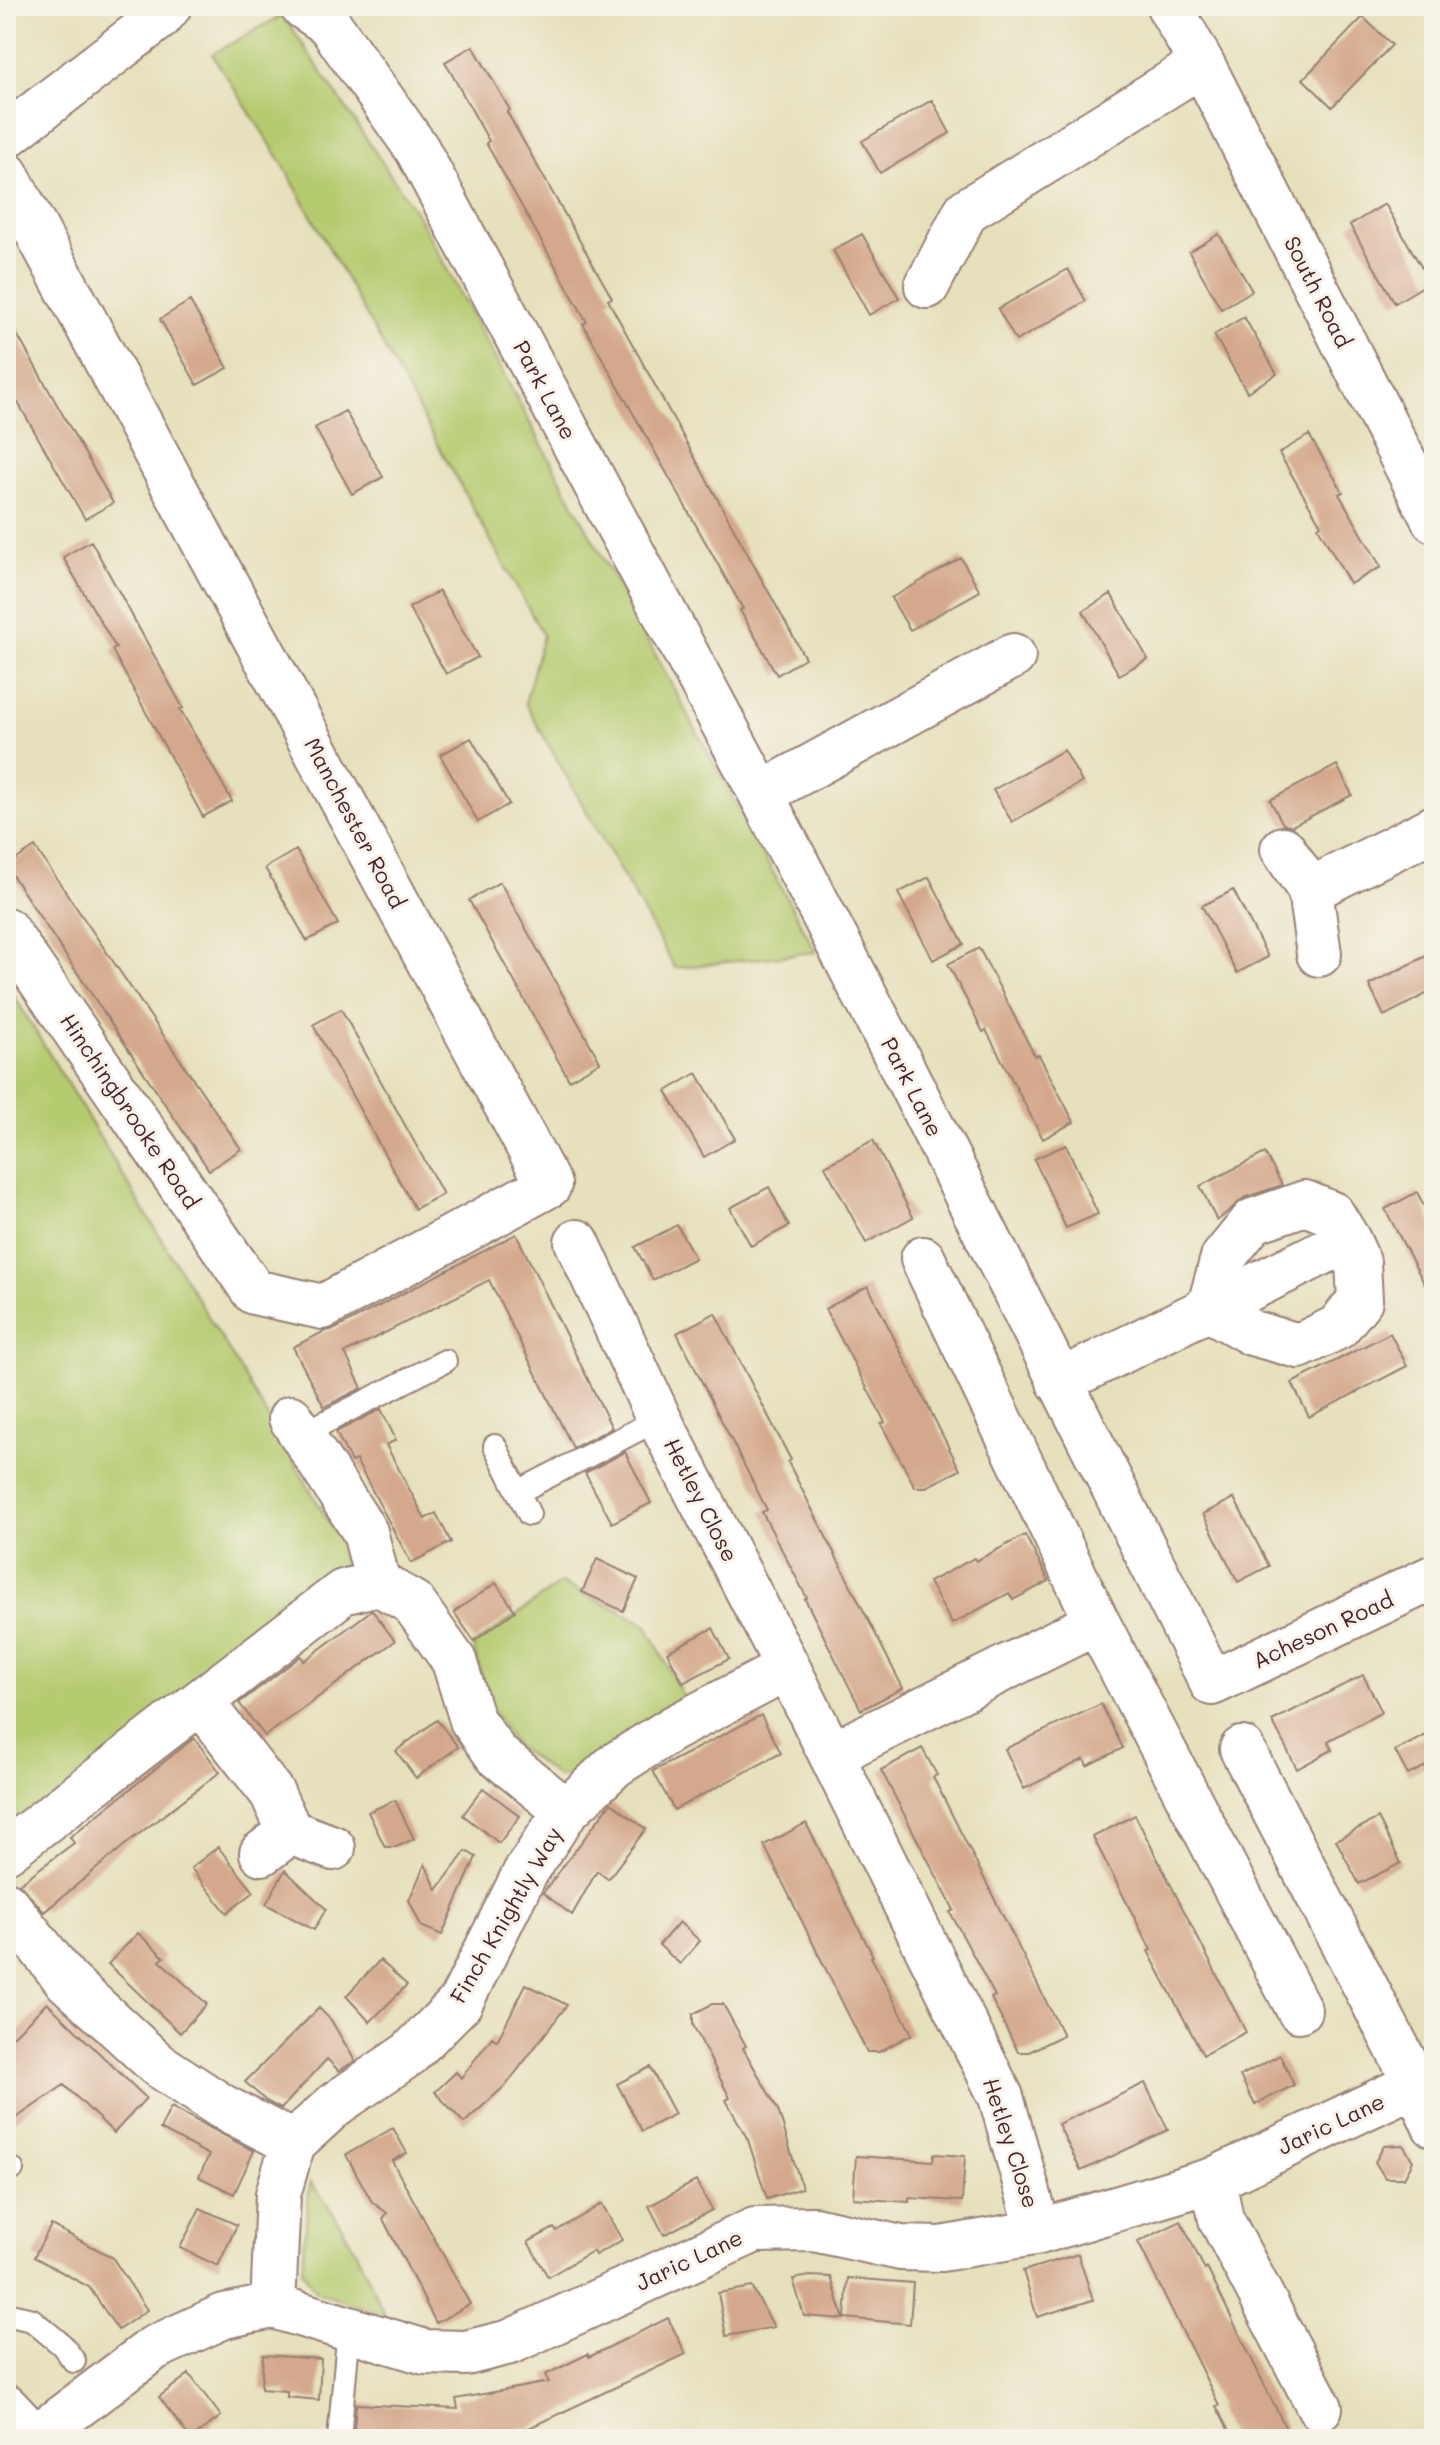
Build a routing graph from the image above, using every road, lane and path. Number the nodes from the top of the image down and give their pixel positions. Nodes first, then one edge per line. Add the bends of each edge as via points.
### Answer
1 (169, 6) edge
2 (302, 6) edge
3 (1169, 6) edge
4 (1202, 64) junction
5 (6, 136) edge
6 (6, 174) edge
7 (927, 286) dead end
8 (1432, 511) edge
9 (1013, 656) dead end
10 (761, 794) junction
11 (1434, 828) edge
12 (1283, 849) dead end
13 (1310, 890) junction
14 (6, 930) edge
15 (1319, 954) dead end
16 (1348, 1240) junction
17 (577, 1242) dead end
18 (923, 1259) dead end
19 (254, 1292) joint
20 (1209, 1309) junction
21 (445, 1361) dead end
22 (1059, 1382) junction
23 (659, 1419) junction
24 (296, 1426) joint
25 (495, 1446) dead end
26 (518, 1492) junction
27 (529, 1514) dead end
28 (1434, 1577) edge
29 (378, 1583) junction
30 (1097, 1622) junction
31 (788, 1668) junction
32 (1212, 1683) joint
33 (201, 1702) junction
34 (1242, 1749) dead end
35 (831, 1755) junction
36 (566, 1811) junction
37 (333, 1848) dead end
38 (6, 1851) edge
39 (6, 1904) edge
40 (1299, 2010) dead end
41 (1425, 2080) edge
42 (1434, 2125) edge
43 (293, 2143) junction
44 (1213, 2180) junction
45 (1039, 2232) junction
46 (273, 2306) junction
47 (6, 2314) edge
48 (349, 2328) junction
49 (74, 2361) dead end
50 (6, 2407) edge
51 (1320, 2408) dead end
52 (35, 2438) edge
53 (339, 2439) edge

1 - 5 street
2 - 10 street, Park Lane via 329,24 417,149
3 - 4 street, South Road
4 - 7 street via 966,211
4 - 8 street, South Road
6 - 19 street, Manchester Road via 549,1185 323,1307
9 - 10 street
10 - 22 street, Park Lane
11 - 13 street
12 - 13 street
13 - 15 street
14 - 19 street, Hinchingbrooke Road
16 - 20 street
16 - 20 street via 1332,1214 1305,1203 1253,1221 1223,1258
16 - 20 street via 1358,1262 1360,1300 1338,1327 1299,1346 1252,1333
17 - 23 street, Hetley Close
18 - 30 street
20 - 22 street
21 - 24 lane
22 - 32 street, Park Lane
23 - 26 lane
23 - 31 street, Hetley Close
24 - 29 street via 365,1532
25 - 26 lane
26 - 27 lane
28 - 32 street, Acheson Road
29 - 33 street via 343,1592
29 - 36 street via 413,1603 446,1649 472,1720 497,1755
30 - 35 street
30 - 40 street
31 - 35 street, Hetley Close
31 - 36 street, Finch Knightly Way via 615,1765
33 - 37 street via 272,1793 276,1842
33 - 38 street
34 - 41 street
35 - 45 street, Hetley Close via 1001,2097
36 - 43 street, Finch Knightly Way via 525,1873 460,2003 409,2054 337,2103
39 - 43 street via 67,1981 157,2064 221,2106
41 - 42 street
41 - 44 street, Jaric Lane
43 - 46 street via 278,2194
44 - 45 street, Jaric Lane
44 - 51 street via 1221,2219
45 - 48 street, Jaric Lane via 941,2249 901,2248 814,2229 755,2230 510,2342 466,2353 425,2352
46 - 48 street, Jaric Lane
46 - 52 street, Jaric Lane via 224,2316 154,2348
47 - 49 lane via 32,2320
48 - 53 lane
50 - 52 street

